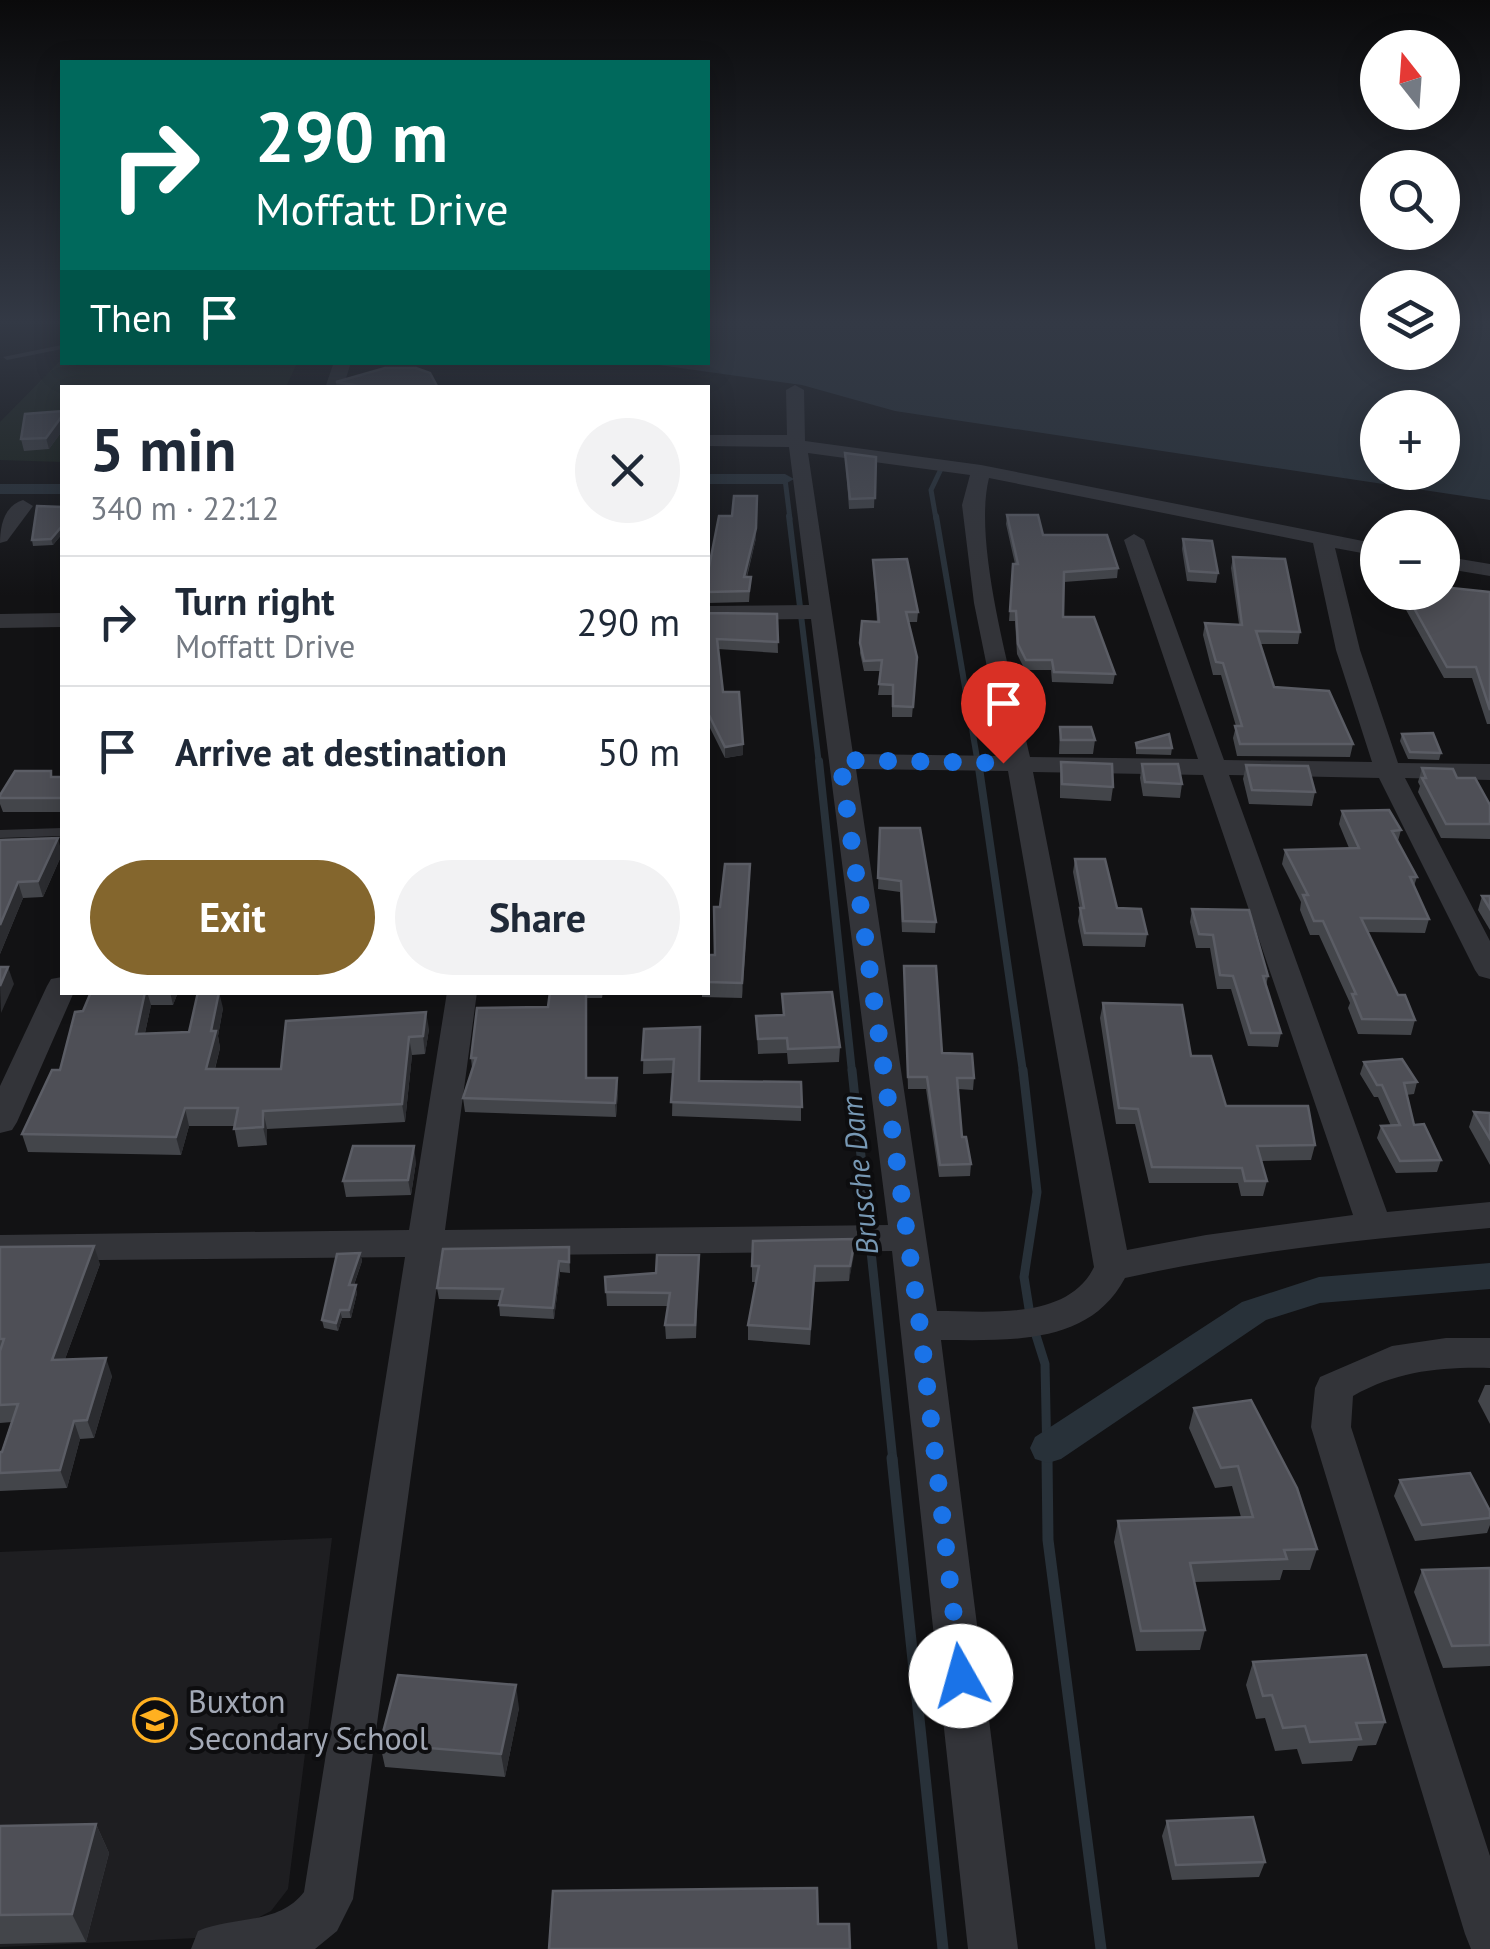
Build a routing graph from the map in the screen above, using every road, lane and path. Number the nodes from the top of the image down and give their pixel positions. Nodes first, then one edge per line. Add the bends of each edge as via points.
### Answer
1 (795, 415) edge
2 (710, 442) edge
3 (797, 443) junction
4 (982, 471) junction
5 (23, 506) dead end
6 (0, 537) edge
7 (1134, 540) dead end
8 (1323, 541) junction
9 (1360, 547) edge
10 (1460, 565) edge
11 (1490, 570) edge
12 (806, 612) junction
13 (710, 613) edge
14 (60, 620) edge
15 (0, 621) edge
16 (840, 760) junction
17 (1011, 763) junction
18 (1215, 765) junction
19 (1387, 770) junction
20 (1490, 772) edge
21 (60, 832) edge
22 (0, 834) edge
23 (1490, 970) edge
24 (60, 990) edge
25 (462, 995) edge
26 (0, 1122) edge
27 (1490, 1215) edge
28 (1374, 1226) junction
29 (905, 1238) junction
30 (424, 1240) junction
31 (0, 1248) edge
32 (1112, 1267) junction
33 (920, 1326) junction
34 (1490, 1352) edge
35 (1490, 1934) edge
36 (216, 1949) edge
37 (993, 1949) edge

1 - 3 street
2 - 3 street
3 - 4 street
3 - 12 street
4 - 8 street
4 - 17 street via 972,505
5 - 6 street
7 - 18 street
8 - 9 street
8 - 19 street via 1348,650
10 - 11 street
12 - 13 street
12 - 16 street
14 - 15 street
16 - 17 street
16 - 29 street
17 - 18 street
17 - 32 street
18 - 19 street
18 - 28 street
19 - 20 street
19 - 23 street
21 - 22 lane
24 - 26 street
25 - 30 street
27 - 28 street
28 - 32 street via 1242,1240
29 - 30 street
29 - 33 street
30 - 31 street
30 - 36 street via 328,1898 307,1926 280,1938
32 - 33 street via 1100,1292 1058,1317
33 - 37 street
34 - 35 street via 1425,1351 1372,1365 1334,1388 1331,1427

